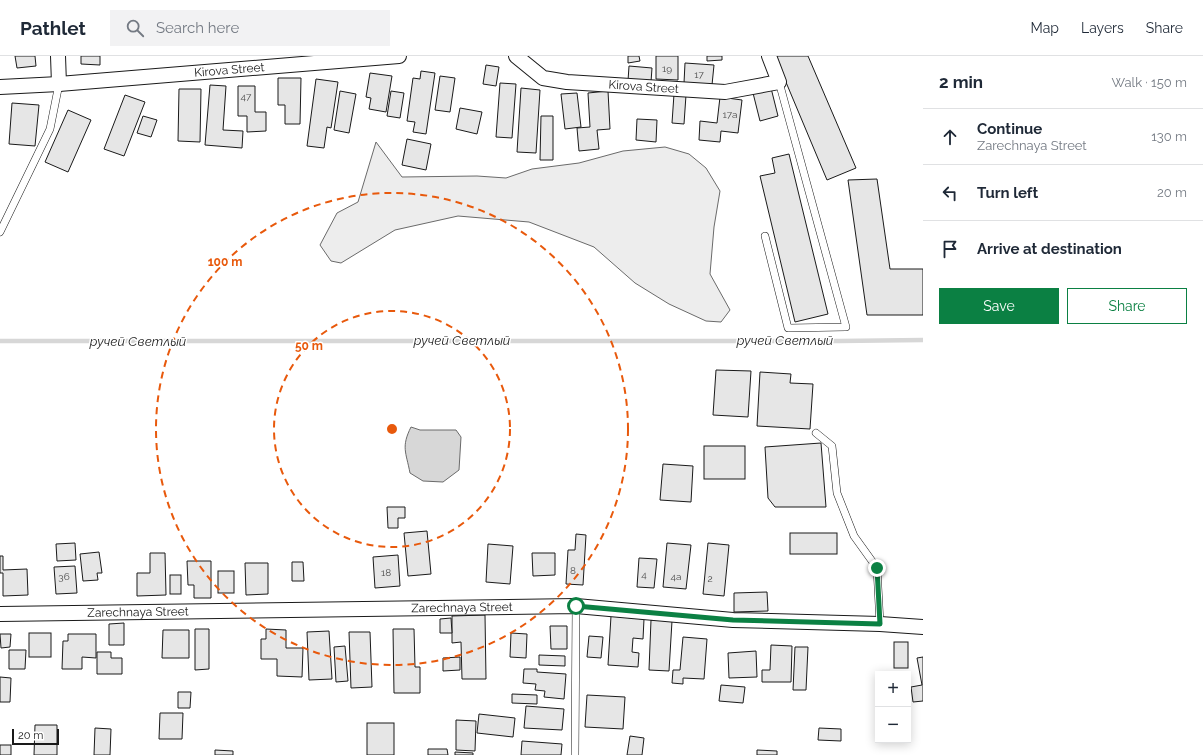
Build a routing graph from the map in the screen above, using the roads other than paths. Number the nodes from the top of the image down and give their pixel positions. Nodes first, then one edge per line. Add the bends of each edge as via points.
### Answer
1 (58, 56) edge
2 (399, 56) edge
3 (516, 56) edge
4 (769, 56) edge
5 (779, 82) junction
6 (59, 84) junction
7 (0, 87) edge
8 (0, 232) edge
9 (765, 236) dead end
10 (816, 433) dead end
11 (576, 606) junction
12 (0, 614) edge
13 (880, 624) junction
14 (923, 626) edge
15 (575, 755) edge

1 - 6 street
2 - 6 street, Kirova Street
3 - 5 street, Kirova Street via 542,78 567,82 725,92
4 - 5 street
5 - 9 lane via 846,327 788,328
6 - 7 street, Kirova Street
6 - 8 lane via 50,129
10 - 13 lane via 832,446 836,493 854,536 877,568
11 - 12 street, Zarechnaya Street
11 - 13 street, Zarechnaya Street via 733,620
11 - 15 lane
13 - 14 street, Zarechnaya Street

